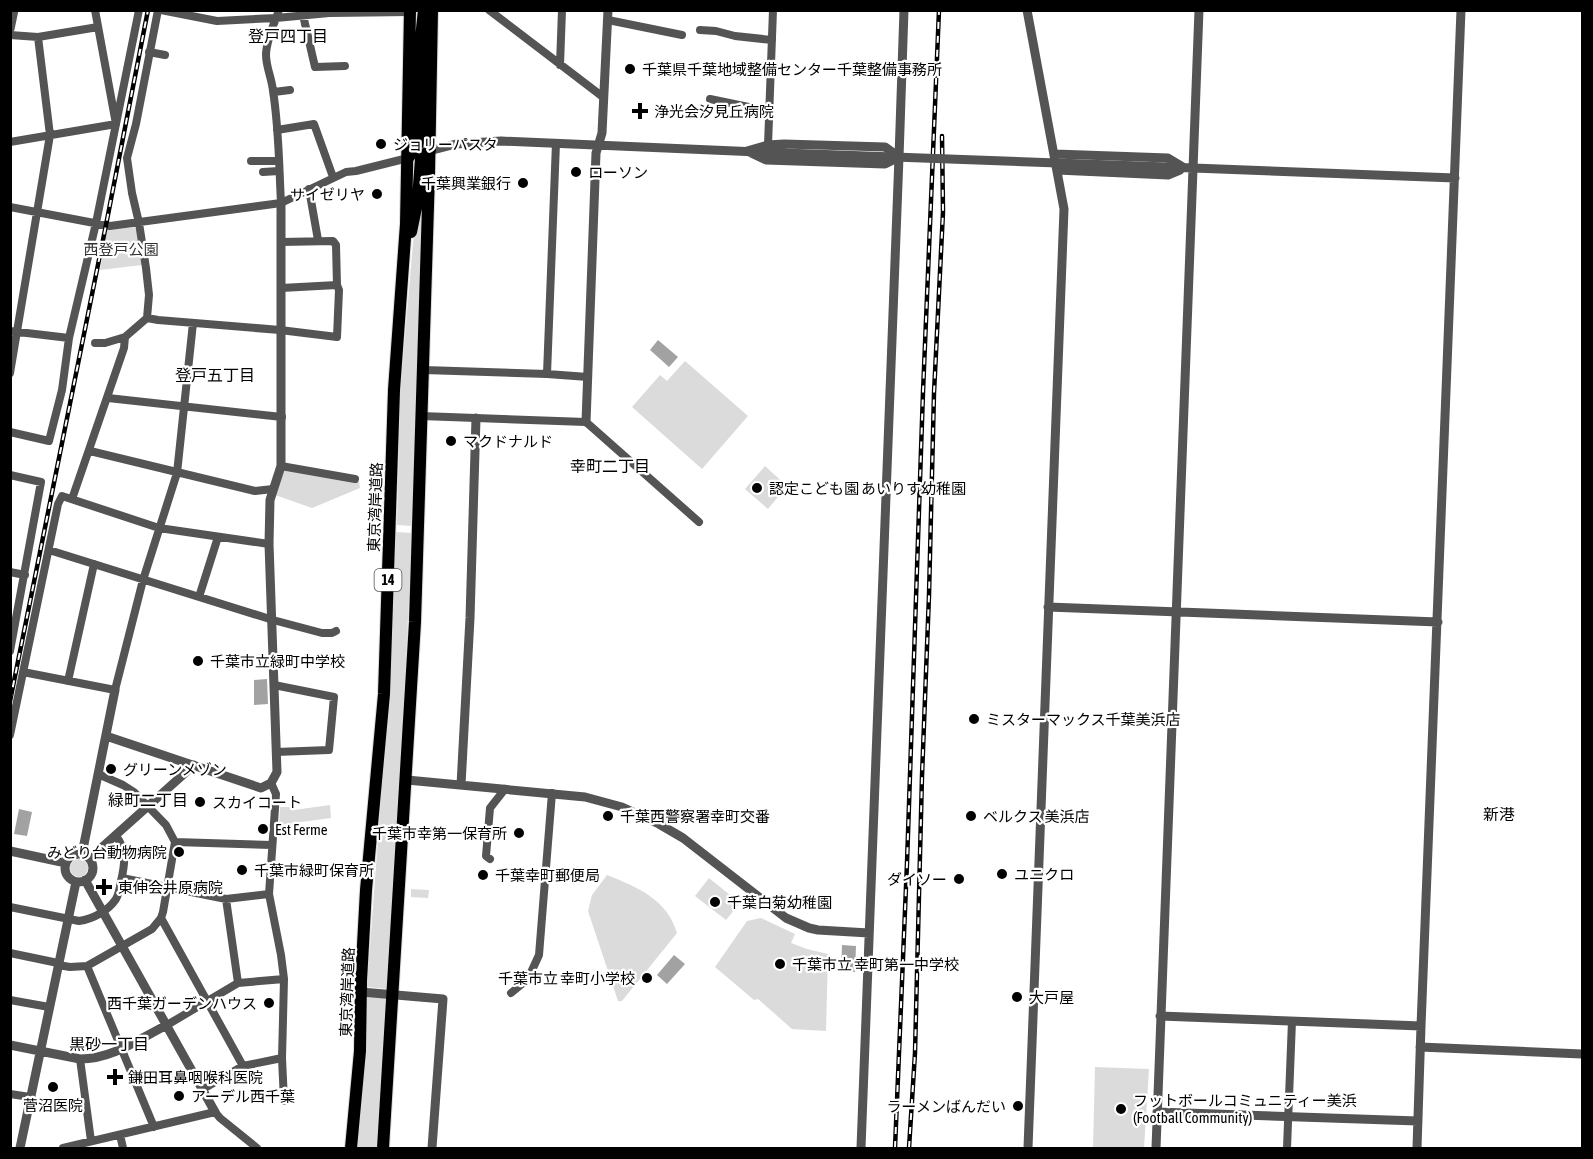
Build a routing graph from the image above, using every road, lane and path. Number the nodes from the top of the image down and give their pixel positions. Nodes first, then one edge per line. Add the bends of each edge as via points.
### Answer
1 (14, 10) edge
2 (95, 10) edge
3 (139, 10) edge
4 (160, 10) edge
5 (424, 10) edge
6 (432, 10) edge
7 (489, 10) edge
8 (773, 10) edge
9 (904, 10) edge
10 (1027, 10) edge
11 (1198, 10) edge
12 (1461, 10) edge
13 (410, 11) edge
14 (329, 12) edge
15 (560, 12) edge
16 (201, 14) edge
17 (278, 14) edge
18 (303, 15) junction
19 (608, 15) edge
20 (98, 27) junction
21 (10, 29) edge
22 (700, 30) dead end
23 (10, 35) edge
24 (682, 35) dead end
25 (38, 37) junction
26 (772, 40) junction
27 (149, 52) junction
28 (165, 55) dead end
29 (560, 65) junction
30 (345, 66) dead end
31 (290, 90) dead end
32 (274, 92) junction
33 (603, 97) junction
34 (710, 99) dead end
35 (770, 111) junction
36 (116, 124) junction
37 (277, 130) junction
38 (50, 135) junction
39 (10, 142) edge
40 (556, 143) junction
41 (598, 145) junction
42 (768, 145) junction
43 (430, 150) junction
44 (747, 151) junction
45 (1054, 154) junction
46 (899, 157) junction
47 (408, 158) junction
48 (252, 161) dead end
49 (279, 161) junction
50 (1189, 168) junction
51 (1057, 170) junction
52 (279, 171) junction
53 (263, 172) dead end
54 (333, 177) junction
55 (1455, 178) junction
56 (309, 189) junction
57 (281, 203) junction
58 (10, 207) edge
59 (38, 212) junction
60 (96, 223) junction
61 (140, 223) junction
62 (318, 240) junction
63 (281, 242) junction
64 (405, 250) junction
65 (337, 285) junction
66 (281, 288) junction
67 (147, 318) junction
68 (193, 323) junction
69 (280, 330) junction
70 (14, 331) edge
71 (69, 338) junction
72 (125, 338) junction
73 (95, 343) dead end
74 (424, 370) junction
75 (10, 373) edge
76 (547, 374) junction
77 (588, 377) junction
78 (108, 398) junction
79 (185, 406) junction
80 (421, 416) junction
81 (282, 417) junction
82 (476, 418) junction
83 (586, 422) junction
84 (10, 432) edge
85 (90, 451) junction
86 (281, 465) junction
87 (177, 473) junction
88 (10, 476) edge
89 (355, 479) dead end
90 (273, 489) junction
91 (72, 499) junction
92 (699, 522) dead end
93 (159, 528) junction
94 (218, 537) junction
95 (269, 544) junction
96 (49, 550) junction
97 (94, 564) junction
98 (10, 572) edge
99 (25, 575) junction
100 (143, 580) junction
101 (199, 597) junction
102 (1048, 607) junction
103 (1175, 612) junction
104 (273, 620) junction
105 (13, 622) edge
106 (1438, 622) junction
107 (336, 631) dead end
108 (10, 651) edge
109 (24, 672) junction
110 (68, 681) junction
111 (274, 685) junction
112 (115, 690) junction
113 (10, 735) edge
114 (106, 736) junction
115 (276, 752) junction
116 (194, 765) junction
117 (98, 774) junction
118 (407, 780) junction
119 (271, 783) junction
120 (461, 785) junction
121 (505, 789) junction
122 (552, 793) junction
123 (148, 807) junction
124 (116, 836) junction
125 (175, 842) junction
126 (272, 845) junction
127 (11, 852) edge
128 (86, 856) junction
129 (490, 859) dead end
130 (66, 863) junction
131 (122, 878) junction
132 (81, 881) junction
133 (167, 887) junction
134 (269, 894) junction
135 (226, 899) junction
136 (10, 907) edge
137 (103, 911) junction
138 (161, 918) junction
139 (68, 919) junction
140 (869, 933) junction
141 (123, 946) junction
142 (10, 953) edge
143 (58, 964) junction
144 (87, 966) junction
145 (284, 979) junction
146 (238, 983) junction
147 (361, 992) junction
148 (511, 993) dead end
149 (392, 994) junction
150 (10, 1000) edge
151 (207, 1001) junction
152 (49, 1007) junction
153 (1160, 1016) junction
154 (1292, 1021) junction
155 (167, 1025) junction
156 (1421, 1026) junction
157 (10, 1045) edge
158 (1420, 1047) junction
159 (122, 1048) junction
160 (40, 1051) junction
161 (1582, 1054) edge
162 (282, 1058) junction
163 (80, 1059) junction
164 (243, 1066) junction
165 (203, 1089) junction
166 (10, 1094) edge
167 (30, 1097) junction
168 (284, 1101) dead end
169 (215, 1112) junction
170 (1157, 1112) junction
171 (1288, 1117) junction
172 (1418, 1121) junction
173 (154, 1127) junction
174 (120, 1135) junction
175 (91, 1141) junction
176 (20, 1149) edge
177 (63, 1149) edge
178 (123, 1149) edge
179 (257, 1149) edge
180 (351, 1149) edge
181 (383, 1149) edge
182 (432, 1149) edge
183 (861, 1149) edge
184 (1028, 1149) edge
185 (1156, 1149) edge
186 (1287, 1149) edge
187 (1417, 1149) edge

1 - 21 street
2 - 20 street
3 - 36 street
4 - 16 street
4 - 27 street
5 - 47 highway via 418,140
6 - 43 highway, 14
7 - 29 street
8 - 26 street
9 - 46 street
10 - 45 street
11 - 50 street
12 - 55 street
13 - 14 street
13 - 47 highway, 東京湾岸道路 / 14
14 - 18 street
15 - 29 street
16 - 17 street via 225,21
17 - 18 street
17 - 32 street via 266,55
18 - 30 street via 315,68
19 - 24 street
19 - 33 street
20 - 25 street
20 - 36 street
22 - 26 street
23 - 25 street
25 - 38 street
26 - 35 street
27 - 28 street
27 - 61 street via 127,158
29 - 33 street
31 - 32 street
32 - 37 street
33 - 41 street
34 - 35 street
35 - 42 street
36 - 38 street
36 - 60 street
37 - 49 street
37 - 54 street via 314,124
38 - 39 street
38 - 59 street
40 - 41 street
40 - 43 street via 486,141
40 - 76 street
41 - 44 street
41 - 77 street
42 - 44 street
42 - 46 street via 885,147
43 - 47 street
43 - 64 highway via 421,159 417,208
43 - 74 highway, 14
44 - 46 street via 766,160 885,164
44 - 50 street, bridge
45 - 50 street via 1168,158
45 - 51 street
46 - 140 street
47 - 54 street
47 - 64 highway, 東京湾岸道路 / 14
48 - 49 street
49 - 52 street
50 - 51 street via 1168,175
50 - 55 street
50 - 103 street
51 - 102 street via 1064,209
52 - 53 street
52 - 57 street
54 - 56 street
55 - 106 street
56 - 57 street
56 - 62 street
57 - 61 street
57 - 63 street
58 - 59 street
59 - 60 street
59 - 70 street
60 - 61 street
60 - 71 street
61 - 67 street via 149,295
62 - 63 street
62 - 65 street via 333,241 336,245
63 - 66 street
64 - 147 highway, 東京湾岸道路 / 14 via 394,390 384,694
65 - 66 street
65 - 69 street via 337,337
66 - 69 street
67 - 68 street
67 - 72 street
68 - 69 street
68 - 79 street
69 - 81 street
70 - 71 street
70 - 75 street
71 - 84 street via 62,390 49,441
72 - 73 street
72 - 78 street
74 - 76 street
74 - 80 highway, 14
76 - 77 street
77 - 83 street
78 - 79 street
78 - 85 street
79 - 81 street
79 - 87 street
80 - 82 street
80 - 118 highway, 14
81 - 86 street
82 - 83 street
82 - 120 street
83 - 92 street
85 - 87 street
85 - 91 street
86 - 89 street
86 - 90 street
87 - 90 street via 255,490
87 - 93 street
88 - 99 street via 41,482
90 - 95 street
91 - 93 street
91 - 96 street via 62,496 58,504
93 - 94 street
93 - 100 street
94 - 95 street
94 - 101 street
95 - 104 street
96 - 97 street
96 - 109 street
97 - 100 street
97 - 110 street
98 - 99 street
99 - 105 street
100 - 101 street
100 - 112 street
101 - 104 street
102 - 103 street
102 - 184 street
103 - 106 street
103 - 153 street
104 - 107 street via 322,633
104 - 111 street
105 - 108 street
106 - 156 street
109 - 110 street
109 - 113 street
110 - 112 street
111 - 115 street
111 - 115 street via 334,697 330,750
112 - 114 street
114 - 116 street
114 - 117 street
115 - 119 street via 277,772
116 - 119 street via 261,788
116 - 123 street
117 - 123 street via 135,792
117 - 128 street
118 - 120 street
118 - 149 highway, 14
119 - 126 street via 276,794
120 - 121 street
121 - 122 street
121 - 129 street via 490,808 486,856
122 - 140 street via 609,803 659,824 683,838 776,911 800,924 818,930
122 - 148 street via 539,955 528,980
123 - 124 street
123 - 125 street via 166,825
124 - 128 street
124 - 131 street via 125,856
125 - 126 street
125 - 133 street
126 - 134 street
127 - 130 street
128 - 130 street via 75,854
128 - 132 street via 93,870
130 - 132 street via 68,877
131 - 133 street
131 - 137 street via 116,899
132 - 137 street
132 - 139 street
133 - 135 street
133 - 138 street
134 - 135 street
134 - 145 street
135 - 146 street
136 - 139 street
137 - 139 street via 87,920
137 - 141 street
138 - 141 street via 152,929
138 - 151 street
139 - 143 street
140 - 183 street
141 - 144 street
141 - 155 street
142 - 143 street
143 - 144 street
143 - 152 street
144 - 159 street
145 - 146 street
145 - 162 street
146 - 151 street
147 - 149 street
147 - 180 highway, 東京湾岸道路 / 14
149 - 181 highway, 14
149 - 182 street via 443,999
150 - 152 street
151 - 155 street
151 - 164 street
152 - 160 street
153 - 154 street
153 - 170 street
154 - 156 street
154 - 171 street
155 - 159 street
155 - 165 street
156 - 158 street
157 - 160 street
158 - 161 street
158 - 172 street
159 - 163 street via 101,1058
159 - 173 street
160 - 163 street
160 - 167 street
162 - 164 street
162 - 168 street
163 - 175 street
164 - 165 street
165 - 169 street
166 - 167 street
167 - 176 street
169 - 173 street
169 - 179 street
170 - 171 street
170 - 185 street
171 - 172 street
171 - 186 street
172 - 187 street
173 - 174 street
174 - 175 street
174 - 178 street
175 - 177 street

